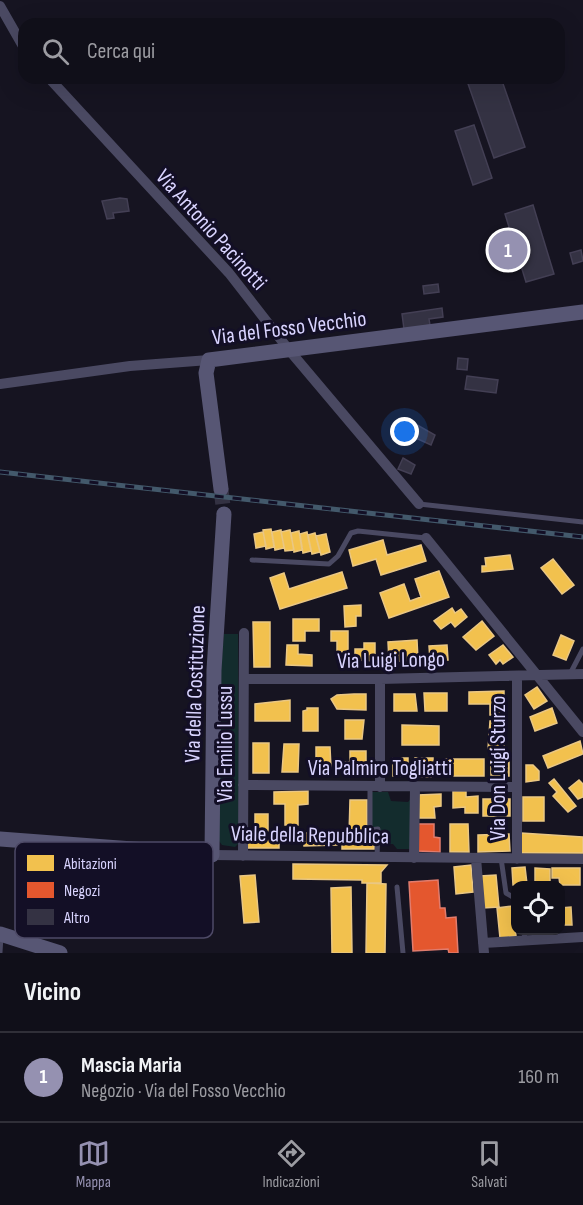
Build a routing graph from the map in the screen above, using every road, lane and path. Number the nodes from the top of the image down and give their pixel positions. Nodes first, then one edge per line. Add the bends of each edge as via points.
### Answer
1 (0, 6) edge
2 (18, 38) edge
3 (56, 84) edge
4 (583, 312) edge
5 (289, 350) junction
6 (209, 360) junction
7 (0, 384) edge
8 (221, 489) tunnel mouth
9 (418, 504) joint
10 (224, 514) tunnel mouth
11 (583, 522) edge
12 (426, 538) joint
13 (252, 560) dead end
14 (244, 633) dead end
15 (583, 649) edge
16 (565, 674) junction
17 (583, 674) edge
18 (517, 676) junction
19 (539, 676) junction
20 (244, 679) junction
21 (380, 679) junction
22 (558, 699) junction
23 (583, 732) edge
24 (243, 785) junction
25 (375, 787) junction
26 (415, 787) junction
27 (516, 787) junction
28 (0, 839) edge
29 (40, 842) edge
30 (212, 842) edge
31 (213, 855) edge
32 (243, 856) junction
33 (377, 858) junction
34 (414, 858) junction
35 (476, 858) junction
36 (501, 858) junction
37 (517, 859) junction
38 (583, 859) edge
39 (397, 887) dead end
40 (511, 896) edge
41 (1, 934) edge
42 (524, 935) edge
43 (583, 937) edge
44 (483, 948) edge
45 (2, 952) edge
46 (56, 952) edge
47 (403, 953) edge

1 - 2 street
3 - 5 street, Via Antonio Pacinotti via 229,273
4 - 5 street, Via del Fosso Vecchio
5 - 6 street, Via del Fosso Vecchio
5 - 9 street, Via Antonio Pacinotti
6 - 7 street, Via del Fosso Vecchio via 130,366
6 - 8 street via 206,373
9 - 11 lane, Via Antonio Pacinotti
10 - 30 street, Via della Costituzione via 214,670
12 - 13 lane via 358,531 351,533 329,564
12 - 19 street
14 - 20 street, Via Emilio Lussu
15 - 16 lane
16 - 17 street, Via Luigi Longo
16 - 19 street, Via Luigi Longo
16 - 22 street via 557,686
18 - 19 street, Via Luigi Longo
18 - 21 street, Via Luigi Longo
18 - 27 street, Via Don Luigi Sturzo
19 - 22 street
20 - 21 street, Via Luigi Longo
20 - 24 street, Via Emilio Lussu
21 - 25 street
22 - 23 street
24 - 25 street, Via Palmiro Togliatti
24 - 32 street, Via Emilio Lussu
25 - 26 street, Via Palmiro Togliatti
25 - 33 lane via 370,830 378,830
26 - 27 street, Via Palmiro Togliatti
26 - 34 street
27 - 37 street, Via Don Luigi Sturzo
28 - 29 street, Viale della Repubblica
31 - 32 street, Viale della Repubblica
32 - 33 street, Viale della Repubblica
33 - 34 street, Viale della Repubblica
34 - 35 street, Viale della Repubblica
35 - 36 street, Viale della Repubblica
35 - 44 street
36 - 37 street, Viale della Repubblica
36 - 40 lane via 506,893
37 - 38 street, Viale della Repubblica
39 - 47 lane
41 - 45 lane
41 - 46 street
42 - 43 street
42 - 44 street

